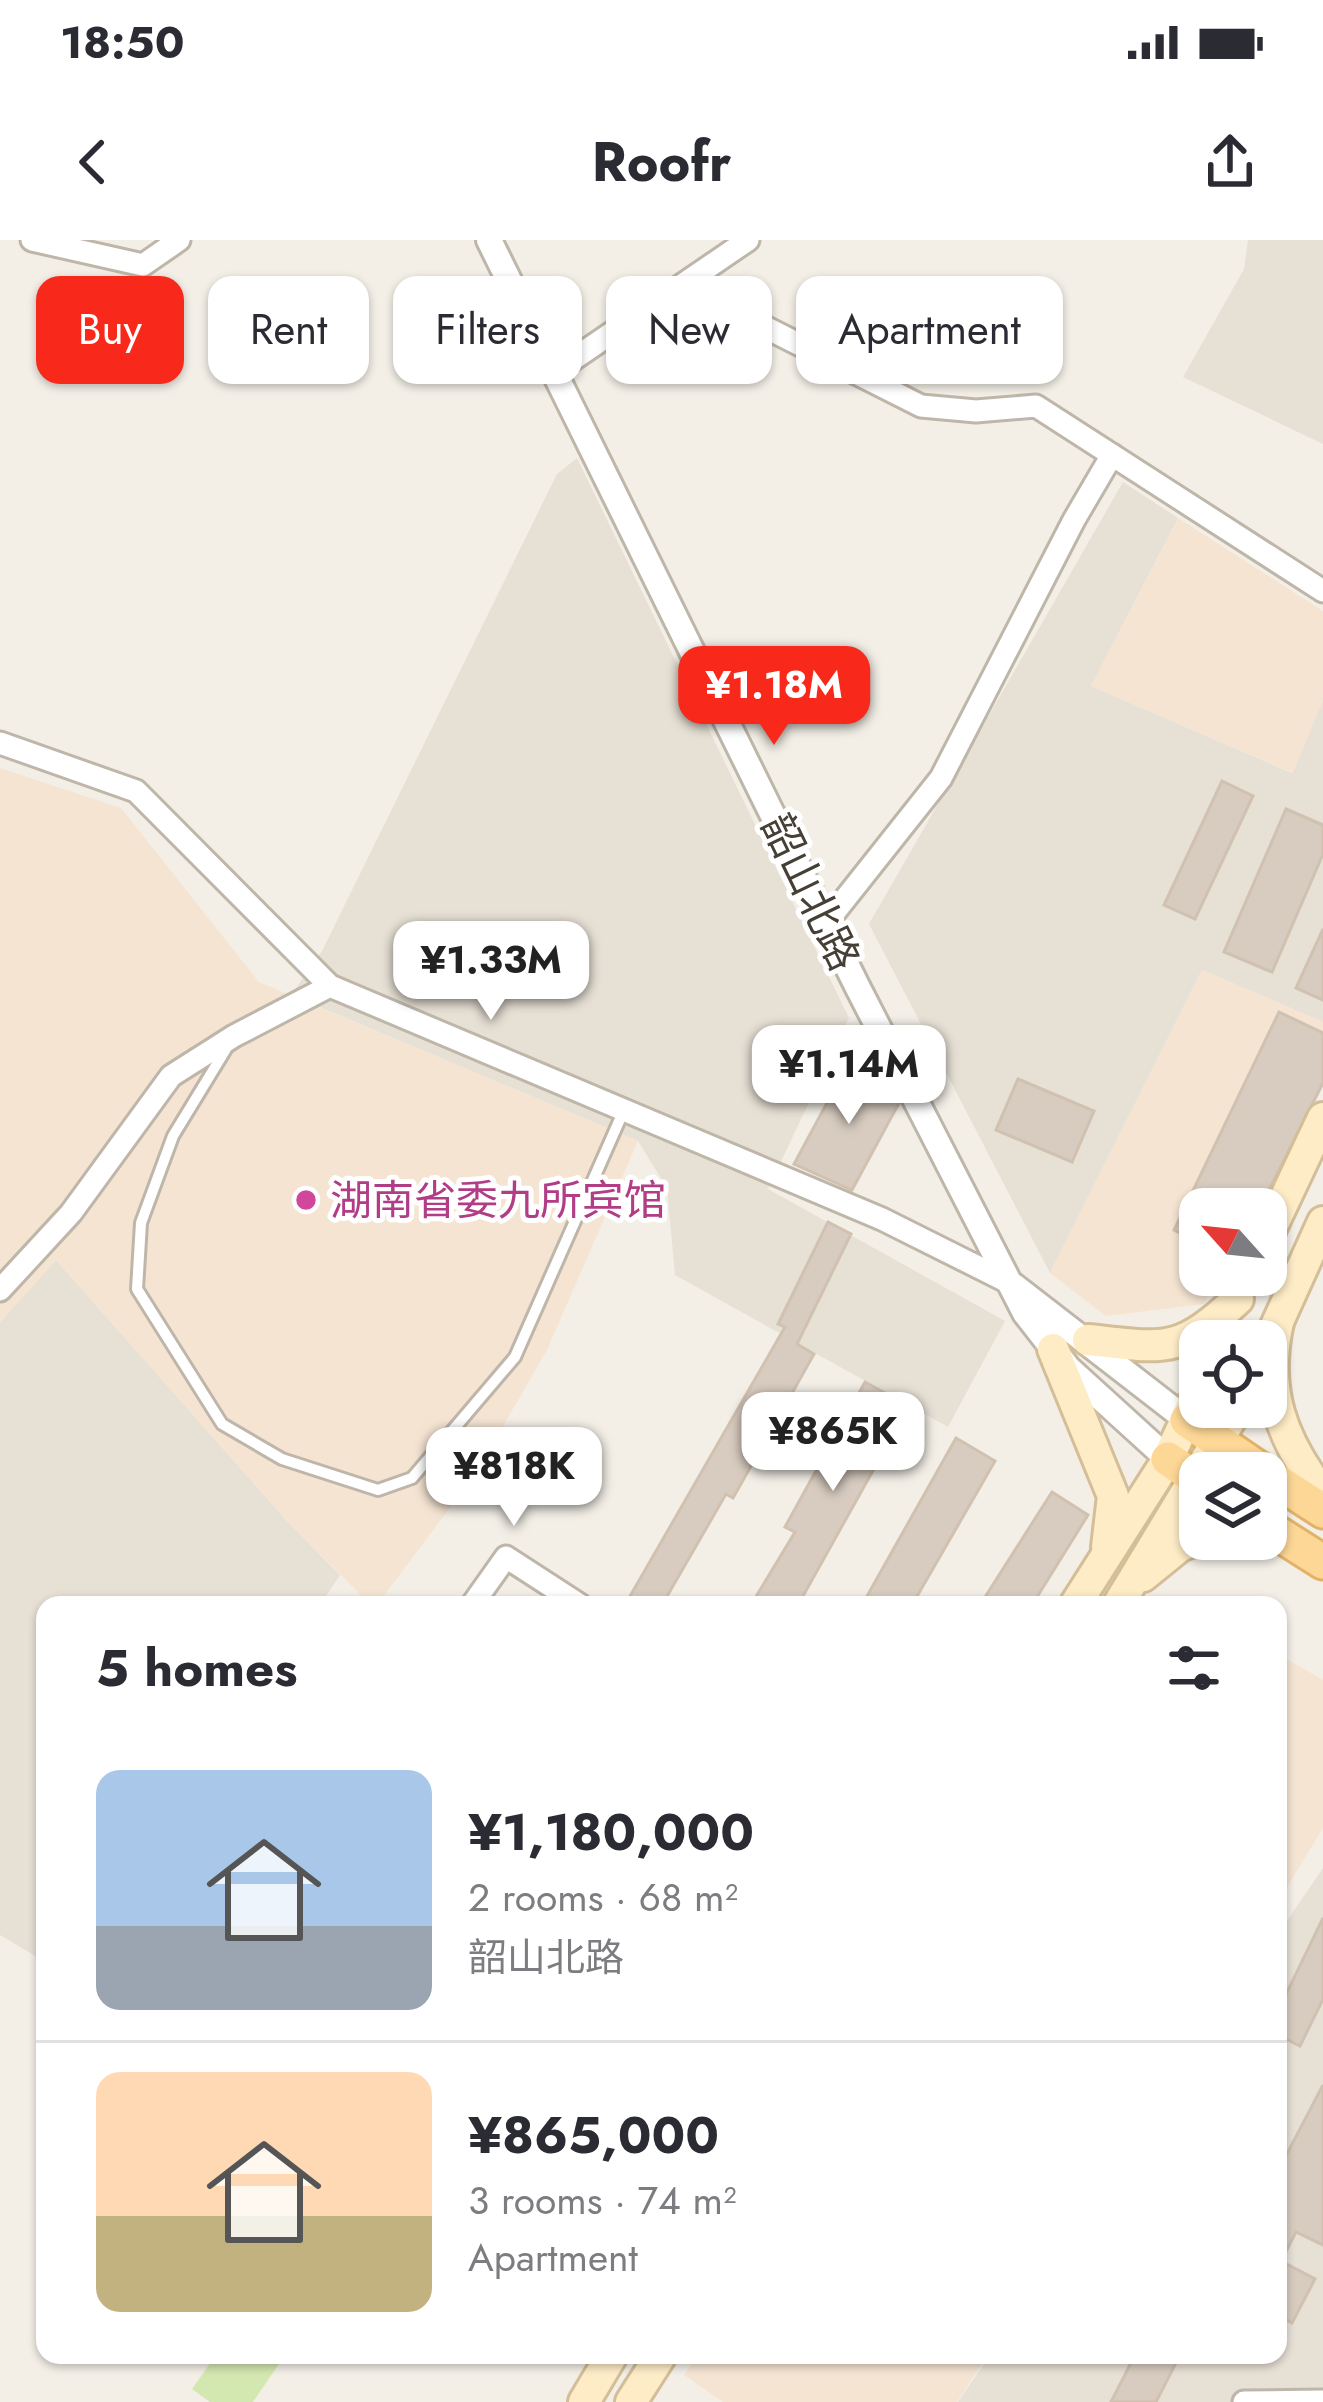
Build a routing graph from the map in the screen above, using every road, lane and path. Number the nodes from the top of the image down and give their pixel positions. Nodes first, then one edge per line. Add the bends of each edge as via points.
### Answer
1 (32, 240) edge
2 (178, 240) edge
3 (488, 240) edge
4 (748, 240) edge
5 (507, 276) edge
6 (772, 331) edge
7 (582, 352) edge
8 (563, 384) edge
9 (1112, 455) junction
10 (1323, 591) edge
11 (0, 743) edge
12 (826, 923) junction
13 (330, 986) junction
14 (234, 1036) junction
15 (624, 1110) junction
16 (1323, 1118) edge
17 (1287, 1194) edge
18 (1323, 1222) edge
19 (1012, 1285) junction
20 (0, 1290) edge
21 (1235, 1296) edge
22 (1279, 1320) edge
23 (1088, 1340) junction
24 (1053, 1349) junction
25 (1179, 1414) edge
26 (1198, 1428) edge
27 (1226, 1428) edge
28 (1283, 1428) edge
29 (1218, 1442) junction
30 (1208, 1452) edge
31 (1233, 1452) edge
32 (1179, 1465) edge
33 (1179, 1482) edge
34 (1287, 1487) edge
35 (1179, 1490) edge
36 (1323, 1494) edge
37 (1323, 1511) edge
38 (1179, 1547) edge
39 (1106, 1556) junction
40 (478, 1596) edge
41 (558, 1596) edge
42 (1081, 1596) edge
43 (1123, 1596) edge
44 (1124, 1596) edge
45 (607, 2364) edge
46 (655, 2364) edge
47 (1323, 2401) edge
48 (584, 2402) edge
49 (631, 2402) edge
50 (1244, 2402) edge

1 - 2 street via 143,265
3 - 5 street, 韶山北路
4 - 7 street
6 - 9 street via 921,406 1036,406
8 - 12 street, 韶山北路
9 - 10 street
9 - 12 street via 941,778
11 - 13 street via 136,791
12 - 19 street, 韶山北路
13 - 14 street
13 - 15 street
14 - 15 lane via 172,1136 141,1223 137,1289 222,1424 282,1459 379,1490 412,1478 515,1357
14 - 20 street via 171,1076 71,1213
15 - 19 street via 883,1219
16 - 17 main road
18 - 22 main road
19 - 23 street, 韶山北路
19 - 24 street, 韶山北路
21 - 23 main road via 1200,1335 1178,1343
23 - 25 street, 韶山北路
24 - 32 street, 韶山北路
24 - 39 main road via 1113,1496
26 - 29 main road, 韶山北路
27 - 29 main road
28 - 36 main road
29 - 30 main road
29 - 31 main road, 韶山北路
33 - 39 main road
34 - 37 main road, 韶山北路
35 - 43 main road
38 - 44 main road
39 - 42 main road
40 - 41 street via 506,1556
45 - 48 main road
46 - 49 main road
47 - 50 street

